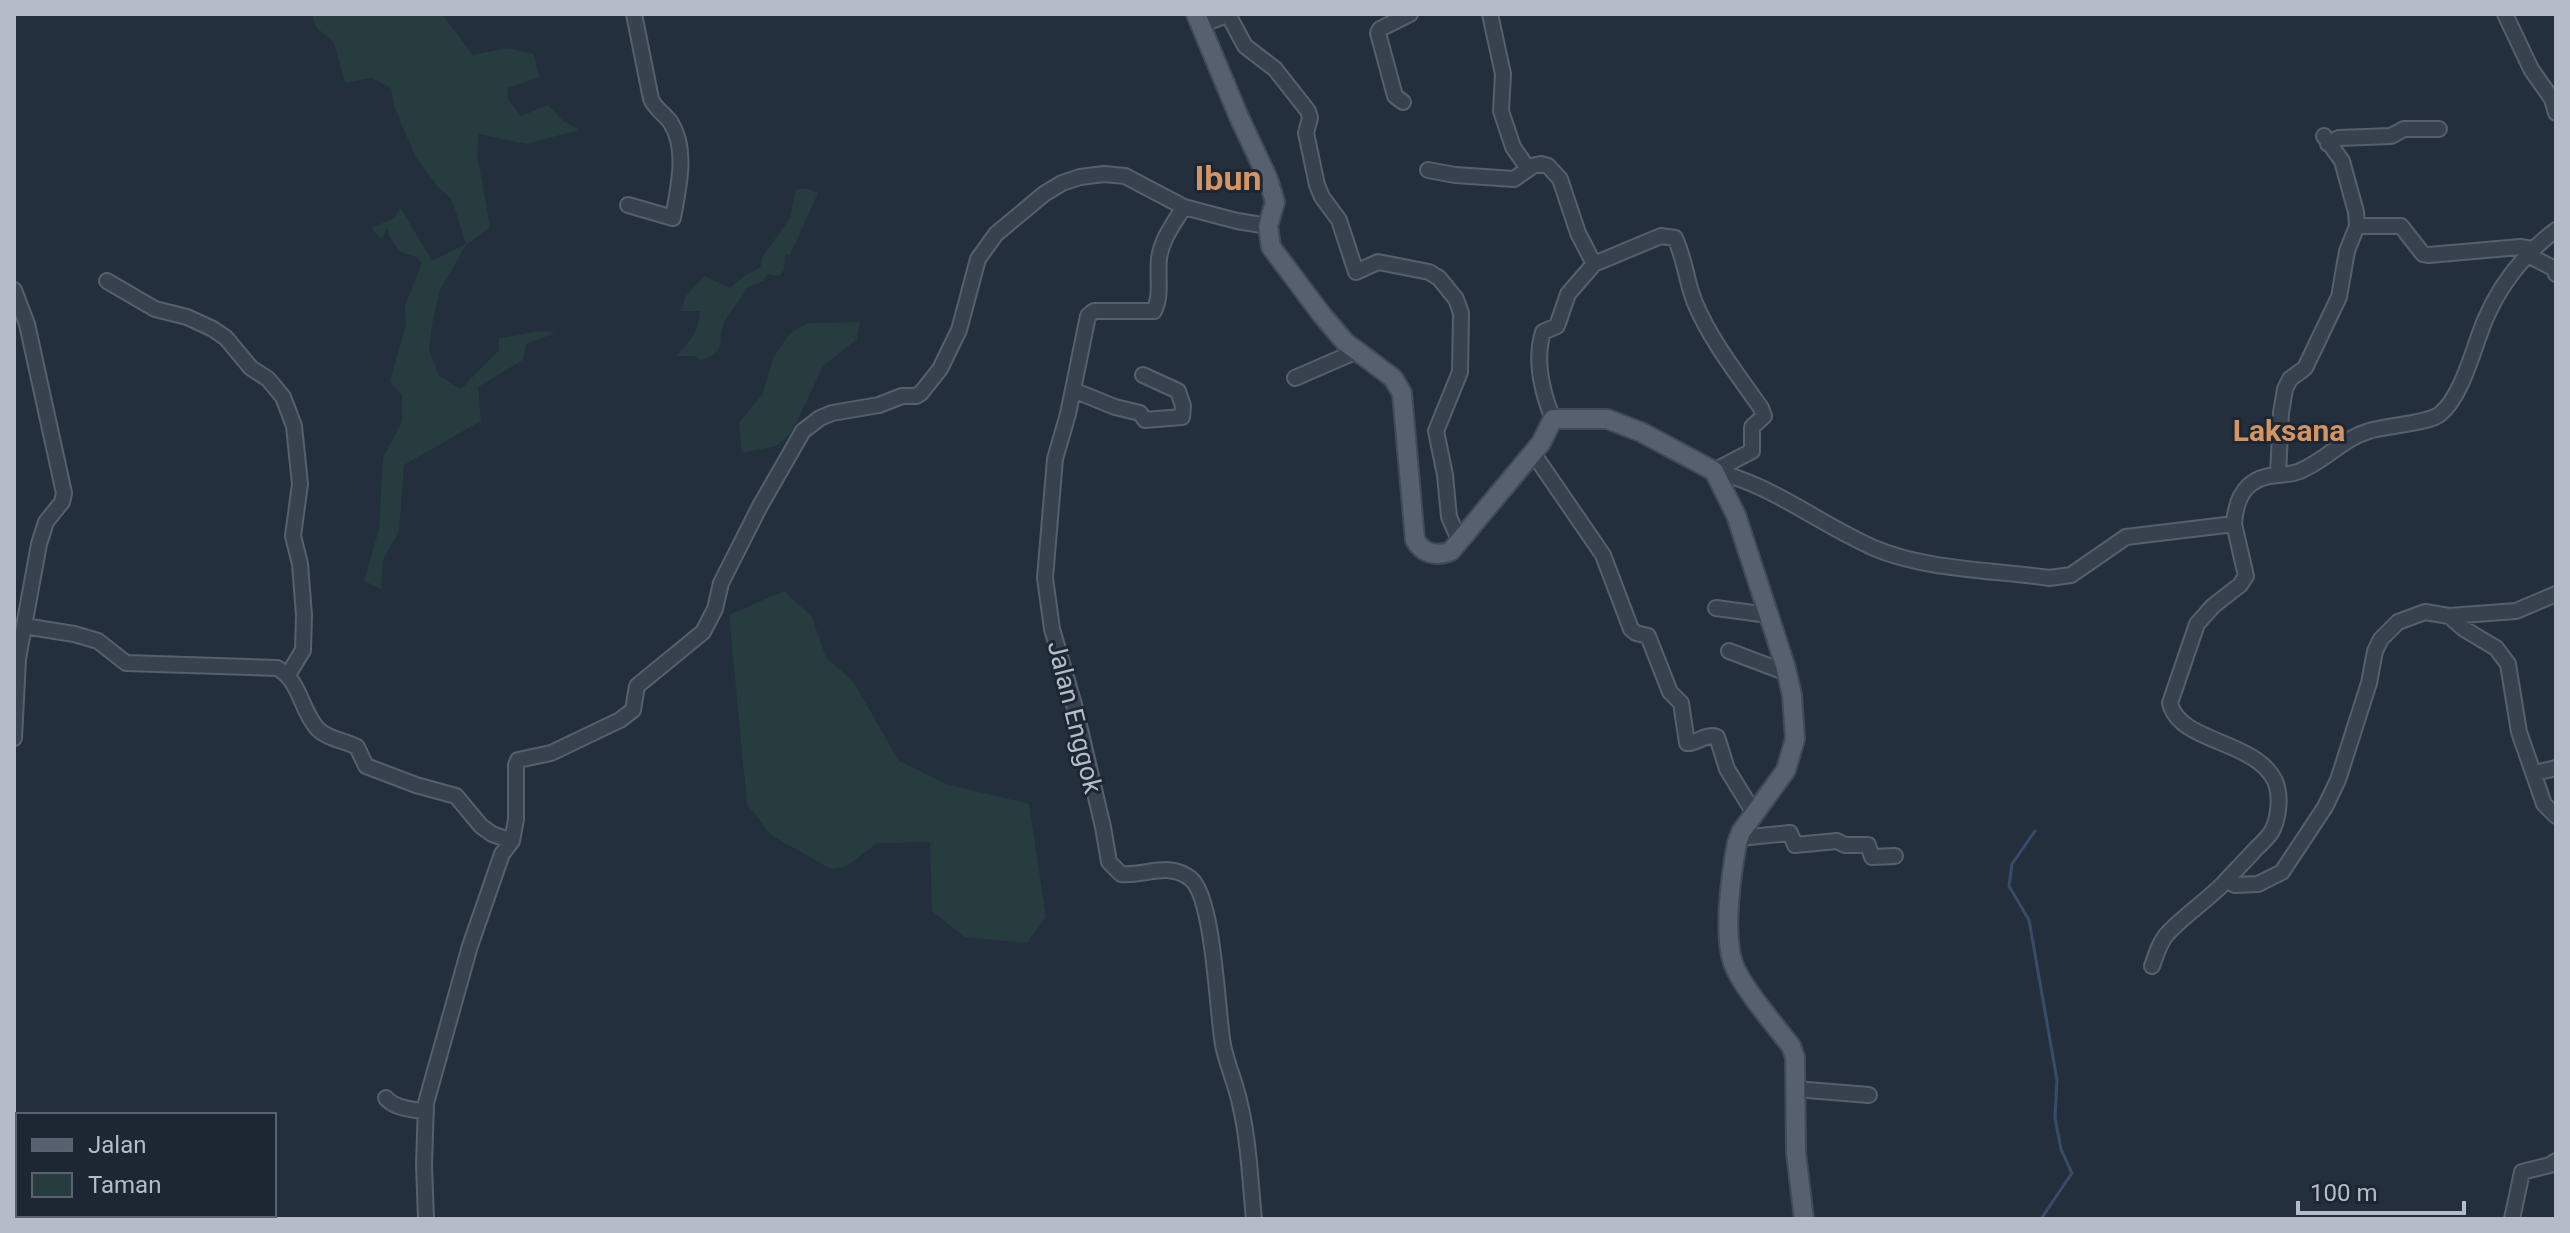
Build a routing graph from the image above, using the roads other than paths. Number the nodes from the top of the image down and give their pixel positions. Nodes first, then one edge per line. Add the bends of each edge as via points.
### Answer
1 (634, 14) edge
2 (1410, 14) edge
3 (1490, 14) edge
4 (2505, 14) edge
5 (1198, 19) edge
6 (1403, 102) dead end
7 (2556, 110) edge
8 (2439, 129) dead end
9 (1530, 168) junction
10 (1428, 170) dead end
11 (628, 205) dead end
12 (1184, 207) junction
13 (1268, 226) junction
14 (2357, 226) junction
15 (2556, 230) edge
16 (2530, 252) junction
17 (1594, 264) junction
18 (2556, 274) edge
19 (107, 281) dead end
20 (14, 290) edge
21 (1357, 351) junction
22 (1143, 375) dead end
23 (1295, 378) dead end
24 (1073, 390) junction
25 (1553, 419) junction
26 (1533, 453) junction
27 (1714, 471) junction
28 (2278, 474) junction
29 (2234, 524) junction
30 (1460, 542) junction
31 (2556, 594) edge
32 (1716, 608) dead end
33 (1768, 615) junction
34 (2449, 616) junction
35 (24, 626) junction
36 (1729, 651) dead end
37 (1787, 673) junction
38 (288, 675) junction
39 (14, 738) edge
40 (2556, 768) edge
41 (2535, 773) junction
42 (1754, 813) junction
43 (2556, 816) edge
44 (1739, 838) junction
45 (512, 841) junction
46 (1895, 856) dead end
47 (2227, 880) junction
48 (2152, 966) dead end
49 (1795, 1089) junction
50 (1869, 1095) dead end
51 (386, 1098) dead end
52 (426, 1112) junction
53 (2556, 1161) edge
54 (426, 1219) edge
55 (1254, 1219) edge
56 (1804, 1219) edge
57 (2512, 1219) edge

1 - 11 street via 651,99 673,126 680,160 673,218
2 - 6 street via 1378,33 1395,96
3 - 9 street via 1503,74 1504,125
4 - 7 street
5 - 13 main road via 1268,179 1275,202
5 - 30 street via 1230,18 1245,46 1275,69 1305,105 1317,185 1339,220 1356,272 1378,262 1429,272 1456,299 1461,313 1460,372 1436,431 1449,517
8 - 14 street via 2326,140 2342,161
9 - 10 street via 1514,179
9 - 17 street via 1548,166 1560,179
12 - 13 street
12 - 24 street, Jalan Enggok via 1160,254 1154,311 1090,312
12 - 45 street via 1125,176 1080,177 1044,194 996,234 978,259 947,356 921,393 832,413 803,431 721,583 703,632 637,686 633,710 551,753 518,760
13 - 21 main road via 1271,247 1283,266
14 - 16 street via 2401,226 2429,255 2520,247
14 - 28 street via 2339,297 2305,368 2285,389
15 - 16 street
16 - 18 street
16 - 28 street via 2486,317 2467,370 2443,412 2358,435 2306,469
17 - 25 street via 1568,294 1557,326 1543,332 1540,341 1544,397
17 - 27 street via 1661,236 1675,238 1695,304 1764,416 1752,427 1752,451
19 - 38 street via 155,309 213,329 283,397 294,426 300,484 293,536 304,615 303,650
20 - 35 street via 27,324 64,493 41,532
21 - 23 street
21 - 30 main road via 1393,378 1402,393 1415,540 1436,555
22 - 24 street via 1178,391 1182,417 1145,420 1140,413
24 - 55 street, Jalan Enggok via 1055,459 1045,552 1052,629 1109,862 1121,874 1176,870 1202,894 1224,1047 1247,1139
25 - 26 main road
25 - 27 main road via 1607,419
26 - 30 main road
26 - 42 street via 1603,555 1633,631 1648,636 1670,692 1681,703 1687,743 1717,737 1725,765
27 - 29 street via 1753,481 1889,553 2049,578 2071,575 2126,537
27 - 33 main road via 1736,515
28 - 29 street via 2250,484 2236,504
29 - 47 street via 2246,576 2197,624 2170,703 2180,720 2255,759 2276,784 2279,798 2272,832
31 - 34 street via 2516,611
32 - 33 street
33 - 37 main road
34 - 41 street via 2504,656 2519,732
34 - 47 street via 2416,614 2381,639 2325,807 2282,872 2258,884
35 - 38 street via 98,641 126,663 264,667
35 - 39 street
36 - 37 street
37 - 42 main road via 1795,739 1786,770
38 - 45 street via 317,729 357,747 366,766 456,796 481,826
40 - 41 street
41 - 43 street via 2544,804
42 - 44 main road
44 - 46 street via 1790,833 1795,845 1839,841 1868,845 1872,857
44 - 49 main road via 1730,915 1733,963 1791,1046
45 - 52 street via 502,854 470,946
47 - 48 street via 2165,935
49 - 50 street
49 - 56 main road
51 - 52 street
52 - 54 street
53 - 57 street via 2522,1172

